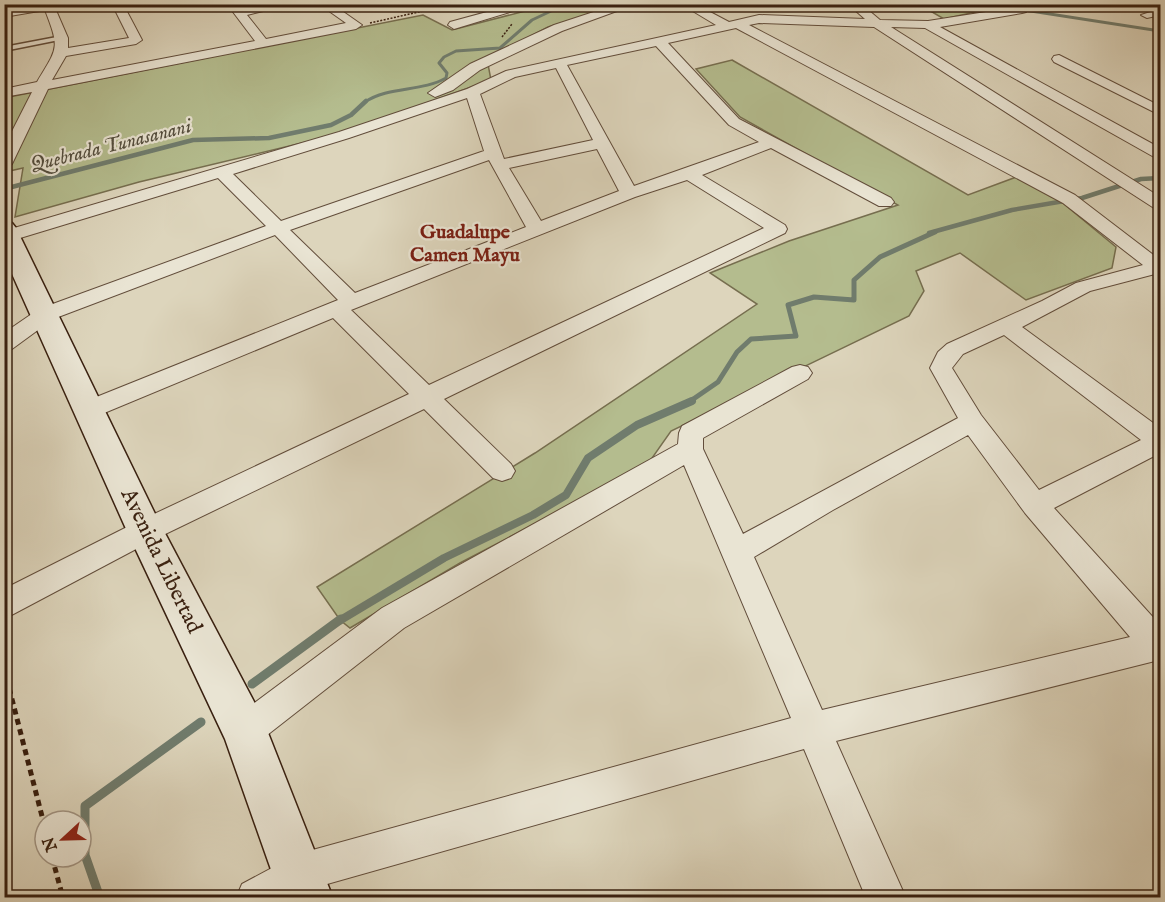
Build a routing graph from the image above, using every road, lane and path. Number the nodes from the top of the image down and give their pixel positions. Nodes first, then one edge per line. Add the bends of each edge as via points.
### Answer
1 (117, 4) edge
2 (287, 4) edge
3 (324, 4) edge
4 (454, 4) edge
5 (531, 4) edge
6 (631, 4) edge
7 (686, 4) edge
8 (853, 4) edge
9 (1025, 4) edge
10 (53, 5) edge
11 (235, 9) edge
12 (808, 9) dead end
13 (1161, 12) edge
14 (4, 14) edge
15 (1147, 15) dead end
16 (759, 19) junction
17 (730, 24) junction
18 (878, 24) junction
19 (356, 25) junction
20 (928, 25) junction
21 (454, 26) dead end
22 (62, 38) junction
23 (658, 40) junction
24 (263, 43) junction
25 (4, 49) edge
26 (61, 53) junction
27 (1059, 59) dead end
28 (560, 64) junction
29 (43, 84) junction
30 (472, 92) junction
31 (4, 93) edge
32 (1161, 111) edge
33 (375, 125) junction
34 (773, 142) junction
35 (602, 143) junction
36 (1161, 154) edge
37 (497, 159) junction
38 (4, 164) edge
39 (222, 172) junction
40 (689, 174) junction
41 (629, 193) junction
42 (885, 202) dead end
43 (1161, 204) edge
44 (277, 228) junction
45 (537, 230) junction
46 (6, 232) edge
47 (1159, 268) edge
48 (345, 305) junction
49 (46, 314) junction
50 (1006, 326) junction
51 (4, 344) edge
52 (800, 372) dead end
53 (427, 397) junction
54 (88, 410) junction
55 (972, 422) junction
56 (1161, 442) edge
57 (690, 449) junction
58 (502, 471) dead end
59 (1035, 505) junction
60 (145, 531) junction
61 (737, 552) junction
62 (7, 598) edge
63 (1160, 646) edge
64 (4, 668) edge
65 (813, 729) junction
66 (245, 731) junction
67 (40, 809) edge
68 (55, 869) edge
69 (303, 885) edge
70 (63, 897) edge
71 (256, 897) edge
72 (886, 897) edge

1 - 26 street via 136,40
2 - 11 street
3 - 19 street
4 - 19 path
5 - 21 street
6 - 33 street via 558,28 475,67 448,87 384,114
7 - 17 street
8 - 18 street
9 - 20 street via 1022,10
10 - 14 street
10 - 22 street
11 - 24 street
12 - 16 street
13 - 15 street
16 - 17 street
16 - 18 street
17 - 23 street
17 - 47 street via 1069,199
18 - 20 street
18 - 43 street
19 - 24 street
20 - 36 street
22 - 25 lane
22 - 26 street
23 - 28 street
23 - 34 street via 734,122
24 - 29 street
26 - 29 street
27 - 32 street
28 - 30 street via 511,75
28 - 35 street
29 - 31 street
29 - 38 street
30 - 33 street
30 - 37 street via 479,120
33 - 39 street
34 - 40 street
34 - 42 street
35 - 37 street
35 - 41 street
37 - 44 street
37 - 45 street via 520,206
39 - 44 street
39 - 46 street
40 - 41 street
40 - 53 street via 778,229
41 - 45 street
44 - 48 street
44 - 49 street
45 - 48 street
46 - 49 main road, Avenida Libertad
47 - 50 street via 1083,287
48 - 53 street
48 - 54 street
49 - 51 street
49 - 54 main road, Avenida Libertad
50 - 55 street via 955,350 941,368
50 - 56 street
52 - 57 street via 691,433
53 - 58 street
53 - 60 street
54 - 60 main road, Avenida Libertad
55 - 59 street
55 - 61 street
56 - 59 street
57 - 61 street
57 - 66 street via 393,618
59 - 63 street
60 - 62 street
60 - 66 main road, Avenida Libertad
61 - 65 street
63 - 65 street
64 - 67 path
65 - 69 street
65 - 72 street
66 - 69 main road, Avenida Libertad
68 - 70 path
69 - 71 street

